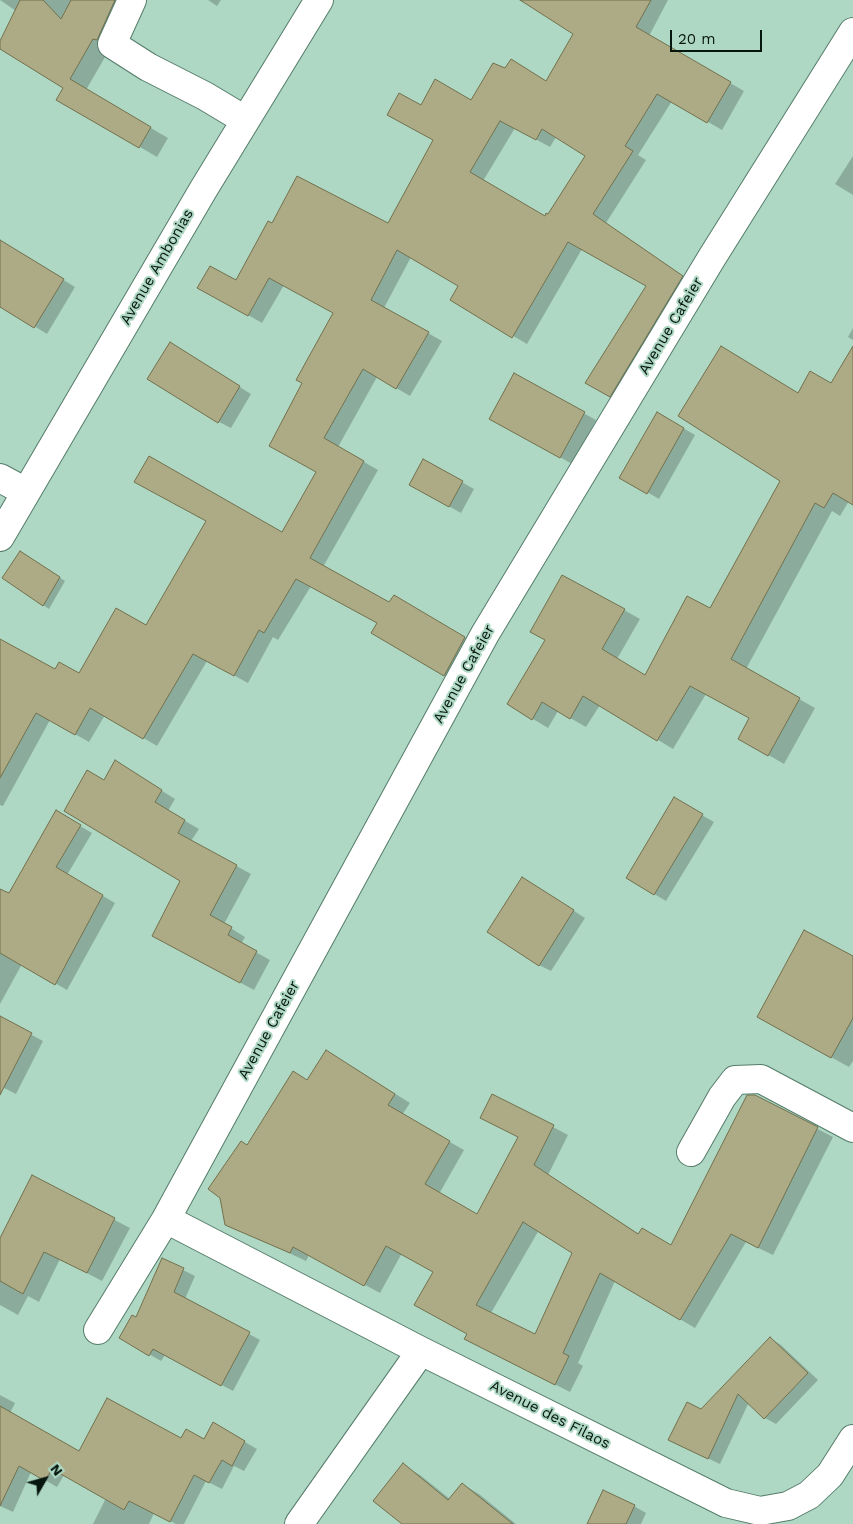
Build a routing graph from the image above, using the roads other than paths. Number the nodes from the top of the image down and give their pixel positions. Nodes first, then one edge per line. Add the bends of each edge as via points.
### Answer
1 (132, 0) edge
2 (319, 0) edge
3 (853, 32) edge
4 (245, 120) junction
5 (0, 478) edge
6 (26, 492) junction
7 (0, 537) edge
8 (853, 1128) edge
9 (692, 1152) dead end
10 (166, 1219) junction
11 (98, 1330) dead end
12 (421, 1351) junction
13 (853, 1439) edge
14 (791, 1515) edge
15 (299, 1524) edge

1 - 4 street via 112,44
2 - 4 street, Avenue Ambonias
3 - 10 street, Avenue Cafeier via 485,634
4 - 6 street, Avenue Ambonias
5 - 6 street
6 - 7 street, Avenue Ambonias
8 - 9 street via 761,1079 735,1080
10 - 11 street, Avenue Cafeier
10 - 12 street, Avenue des Filaos
12 - 14 street, Avenue des Filaos via 726,1503
12 - 15 street
13 - 14 street, Avenue des Filaos via 830,1475

